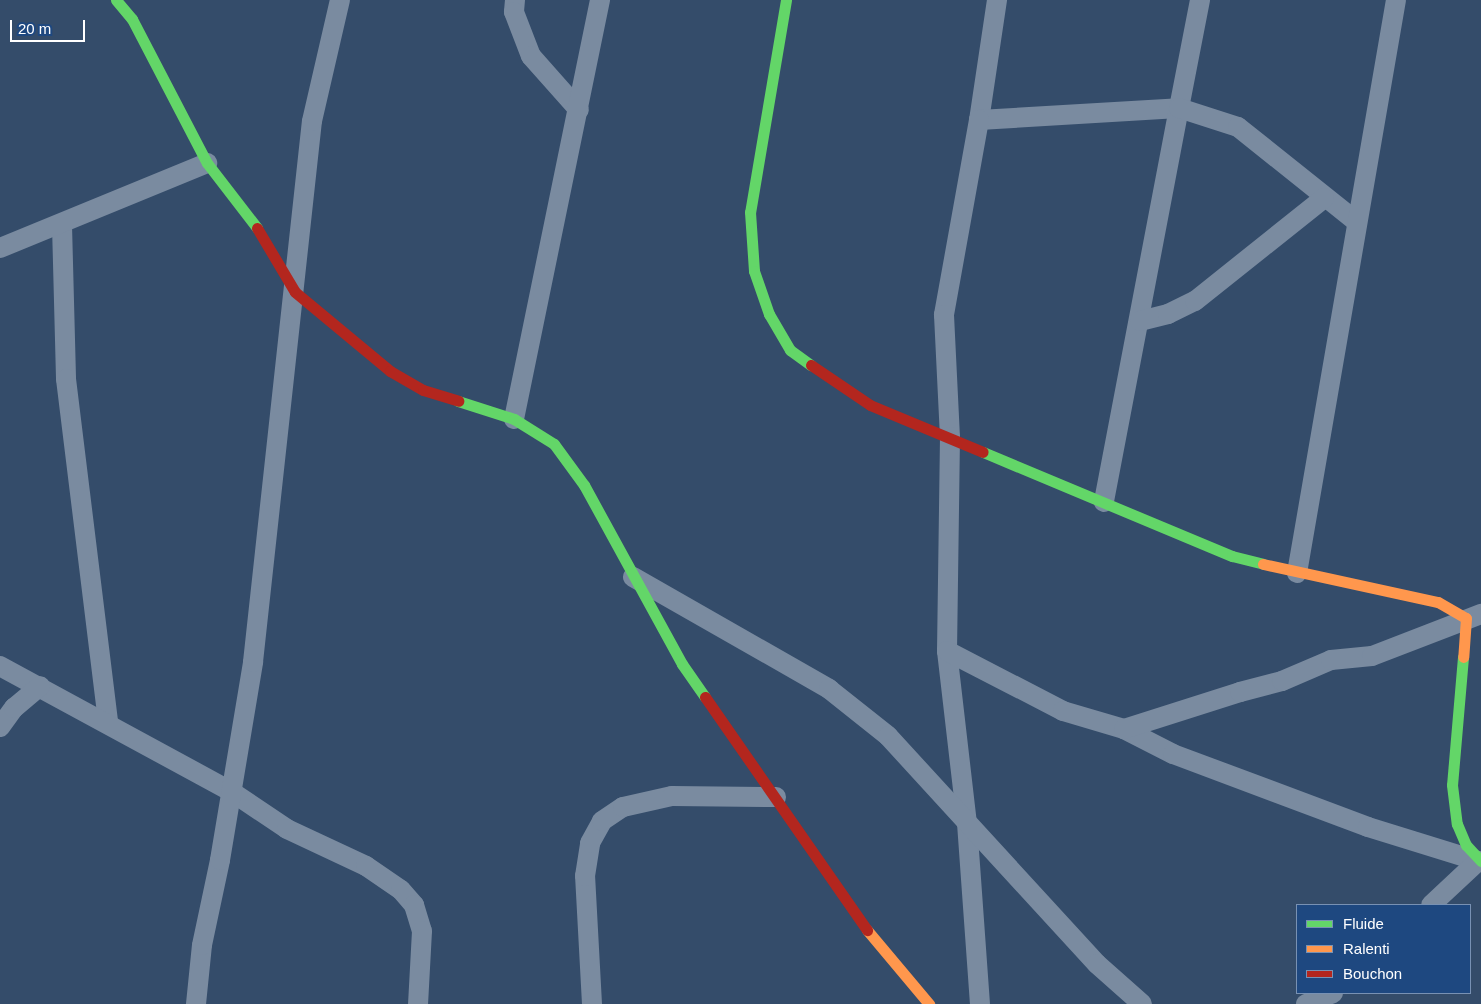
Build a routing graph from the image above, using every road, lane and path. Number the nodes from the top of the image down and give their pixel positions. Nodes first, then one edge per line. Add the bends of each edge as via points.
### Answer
1 (116, 0) edge
2 (340, 0) edge
3 (515, 0) edge
4 (600, 0) edge
5 (786, 0) edge
6 (996, 0) edge
7 (1200, 0) edge
8 (1396, 0) edge
9 (1179, 108) junction
10 (579, 110) junction
11 (979, 120) junction
12 (207, 162) junction
13 (1324, 198) junction
14 (1357, 222) junction
15 (62, 225) junction
16 (0, 248) edge
17 (295, 292) junction
18 (1140, 321) junction
19 (514, 419) junction
20 (950, 437) junction
21 (1104, 502) junction
22 (1297, 573) junction
23 (632, 576) junction
24 (1473, 616) edge
25 (947, 651) junction
26 (0, 666) edge
27 (40, 686) junction
28 (108, 723) junction
29 (0, 727) edge
30 (1124, 729) junction
31 (232, 792) junction
32 (776, 797) junction
33 (966, 823) junction
34 (1480, 861) edge
35 (1432, 904) edge
36 (1330, 994) edge
37 (196, 1004) edge
38 (418, 1004) edge
39 (592, 1004) edge
40 (928, 1004) edge
41 (980, 1004) edge
42 (1142, 1004) edge
43 (1306, 1004) edge

1 - 12 street via 150,51
2 - 17 street via 312,121
3 - 10 street via 514,12 531,56
4 - 10 street
5 - 20 street via 750,212 754,271 769,314 790,350 870,406
6 - 11 street
7 - 9 street
8 - 14 street
9 - 11 street
9 - 13 street via 1238,127
9 - 18 street
10 - 19 street
11 - 20 street via 944,315
12 - 15 street
12 - 17 street via 261,233
13 - 14 street
13 - 18 street via 1195,301 1168,314
14 - 22 street
15 - 16 street
15 - 28 street via 66,379
17 - 19 street via 390,371 423,390
17 - 31 street via 253,662
18 - 21 street
19 - 23 street via 554,444 584,485
20 - 21 street
20 - 25 street
21 - 22 street via 1232,556
22 - 24 street via 1438,602
23 - 32 street via 682,664
23 - 33 street via 829,689 888,736
24 - 30 street via 1372,656 1331,660 1282,681
24 - 34 street via 1452,785 1457,824 1466,845
25 - 30 street via 1064,711
25 - 33 street via 950,702
26 - 27 street
27 - 28 street
27 - 29 street via 14,708
28 - 31 street
30 - 34 street via 1173,754 1266,790
31 - 37 street via 202,945
31 - 38 street via 287,829 366,866 401,890 414,905 422,931
32 - 39 street via 657,798 623,808 602,821 590,843 585,876
32 - 40 street via 868,931
33 - 41 street
33 - 42 street via 1097,964
34 - 35 street
36 - 43 street

